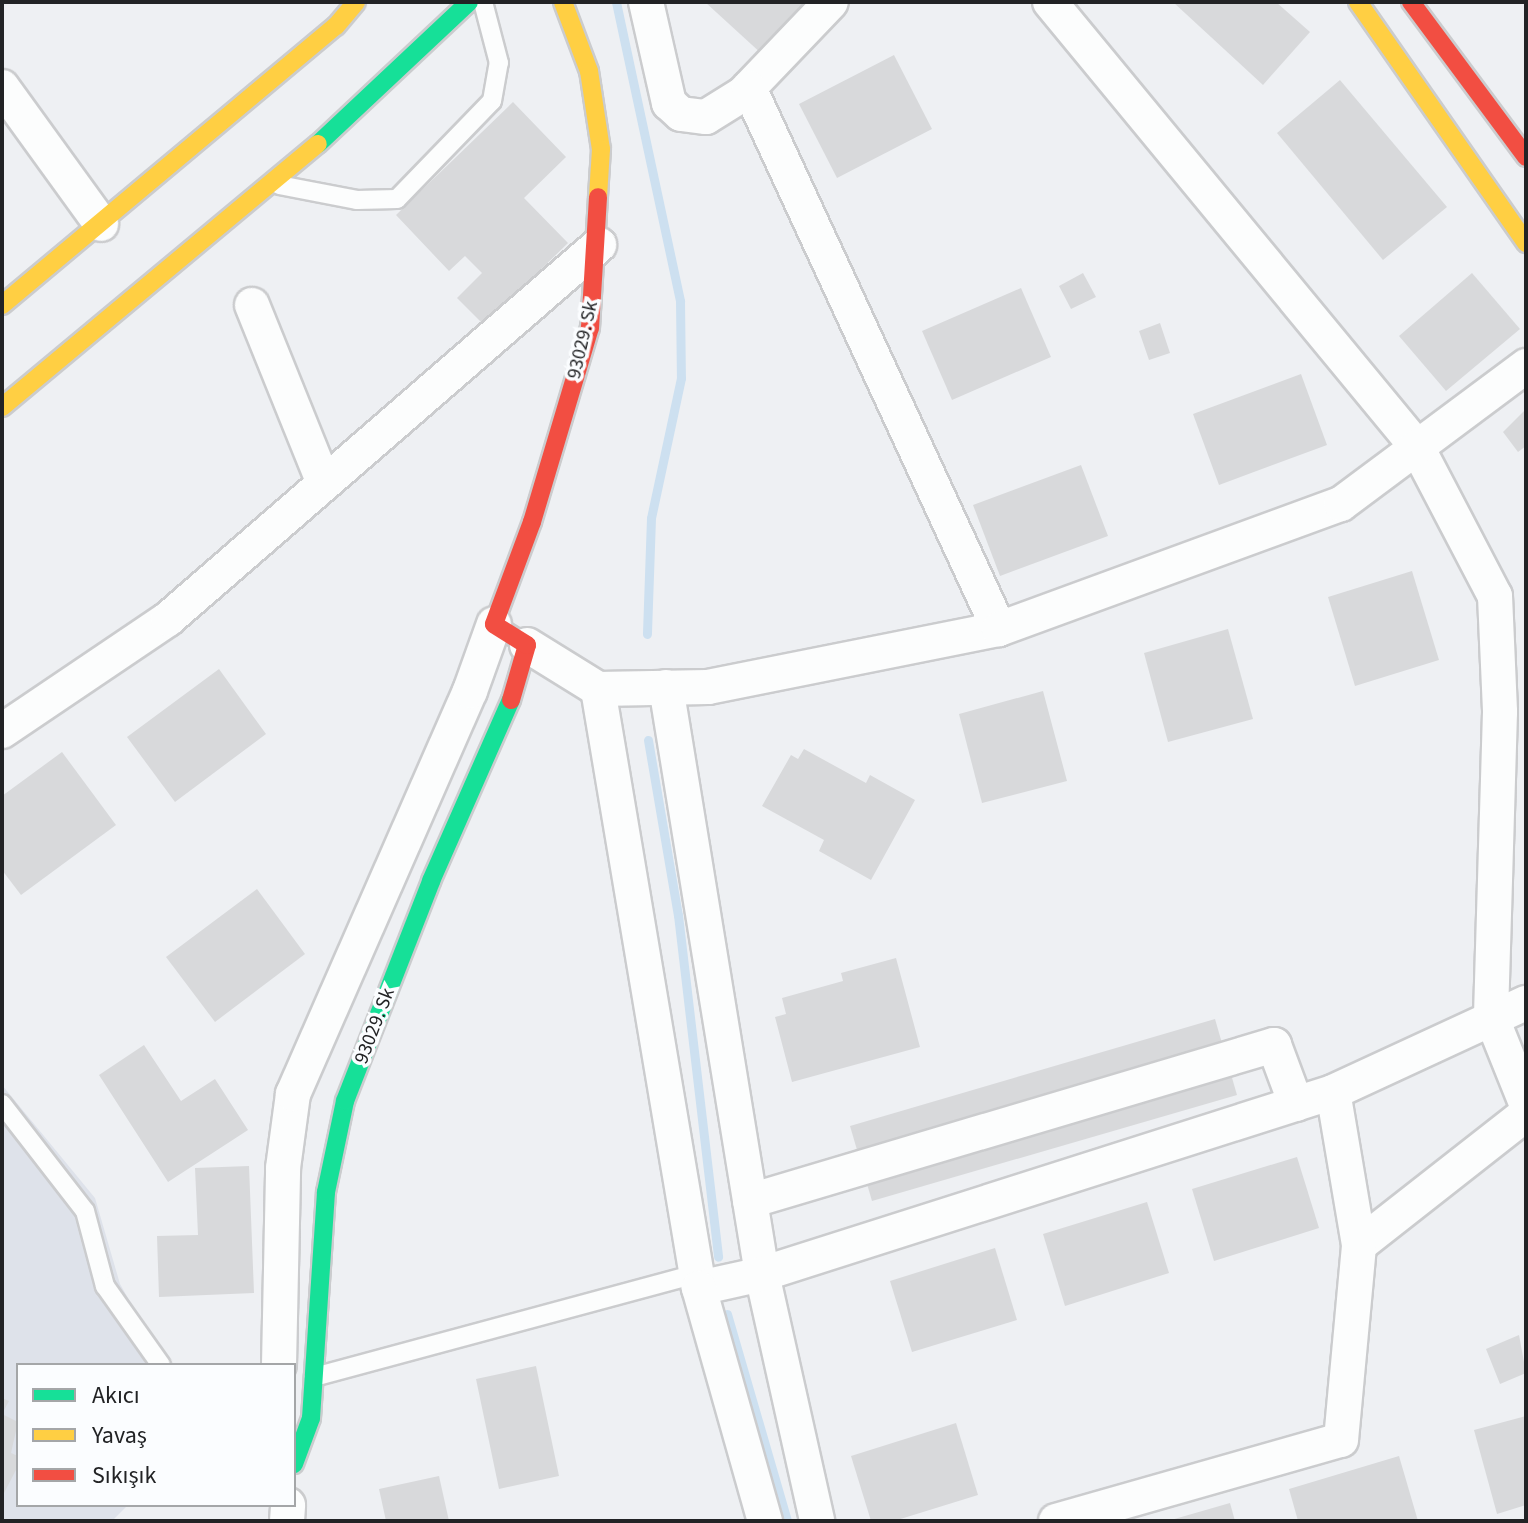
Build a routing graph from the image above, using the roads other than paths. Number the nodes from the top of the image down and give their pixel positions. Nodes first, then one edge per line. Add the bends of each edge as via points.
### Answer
1 (356, 2) edge
2 (469, 2) edge
3 (483, 2) edge
4 (563, 2) edge
5 (646, 2) edge
6 (831, 2) edge
7 (1024, 2) edge
8 (1358, 2) edge
9 (1411, 2) edge
10 (1060, 14) edge
11 (2, 87) edge
12 (749, 88) junction
13 (1526, 157) edge
14 (276, 184) junction
15 (101, 224) junction
16 (1526, 243) edge
17 (599, 245) junction
18 (2, 305) edge
19 (252, 305) dead end
20 (1526, 366) edge
21 (2, 407) edge
22 (1417, 447) junction
23 (324, 483) junction
24 (494, 624) junction
25 (999, 629) junction
26 (527, 645) junction
27 (666, 687) junction
28 (598, 689) junction
29 (2, 731) edge
30 (394, 864) junction
31 (431, 881) junction
32 (1526, 1003) edge
33 (1491, 1016) junction
34 (1333, 1092) junction
35 (1526, 1103) edge
36 (2, 1104) edge
37 (1296, 1104) junction
38 (1526, 1114) edge
39 (288, 1128) junction
40 (338, 1134) junction
41 (750, 1201) junction
42 (1359, 1245) junction
43 (762, 1274) junction
44 (698, 1281) junction
45 (160, 1363) edge
46 (279, 1363) edge
47 (314, 1377) junction
48 (296, 1459) edge
49 (1066, 1520) edge
50 (765, 1521) edge
51 (817, 1521) edge

1 - 15 main road via 336,26
2 - 14 main road
3 - 14 lane via 499,63 492,101 397,199 357,200
4 - 17 main road, 93029. Sk via 589,71 599,133
5 - 12 street via 669,103 681,114 706,117
6 - 12 street
7 - 10 street
8 - 16 main road
9 - 13 main road
10 - 22 street
11 - 15 street
12 - 25 street
14 - 21 main road
15 - 18 main road
17 - 23 street
17 - 24 main road, 93029. Sk via 590,328 532,522
19 - 23 street
20 - 22 street
22 - 25 street via 1341,504
22 - 33 street via 1495,596 1500,712
23 - 29 street via 168,619
24 - 26 main road
24 - 30 street, 93029. Sk
25 - 27 street via 708,687
26 - 28 street
26 - 31 main road, 93029. Sk via 505,721
27 - 28 street
27 - 41 street
28 - 44 street
30 - 31 street
30 - 39 street, 93029. Sk via 293,1094
31 - 40 main road, 93029. Sk via 345,1101
32 - 33 street
33 - 34 street
33 - 35 street
34 - 37 street
34 - 42 street
36 - 45 lane via 85,1211 105,1286
37 - 41 street via 1274,1045
37 - 43 street
38 - 42 street
39 - 40 street
39 - 46 street, 93029. Sk
40 - 47 main road, 93029. Sk via 326,1192
41 - 43 street
42 - 49 street via 1341,1440
43 - 44 street
43 - 51 street
44 - 47 lane
44 - 50 street
47 - 48 main road, 93029. Sk via 311,1418

